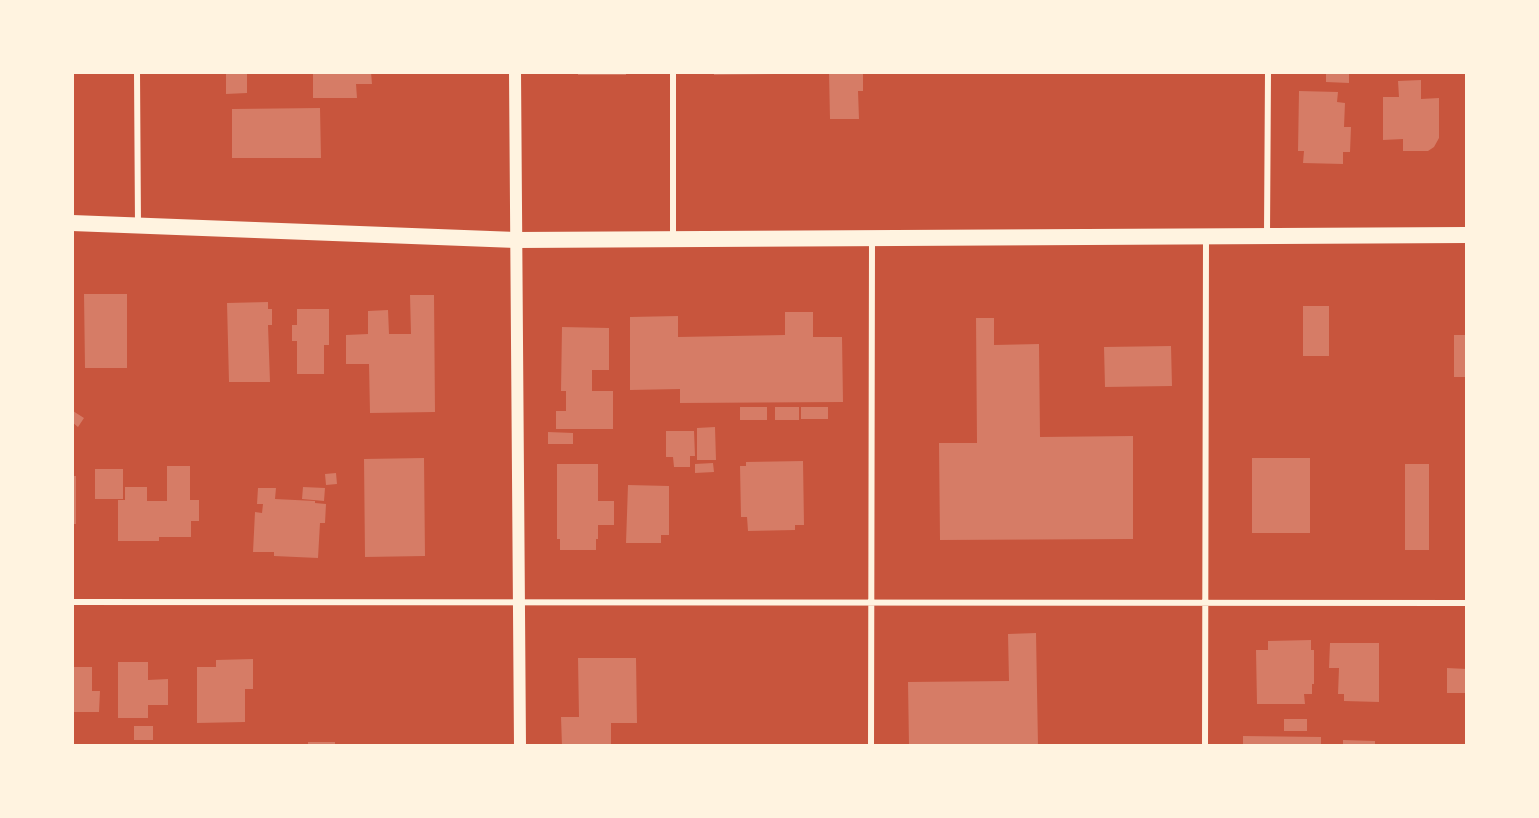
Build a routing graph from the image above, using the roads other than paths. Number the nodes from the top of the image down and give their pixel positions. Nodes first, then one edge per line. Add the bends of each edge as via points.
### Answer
1 (137, 72) edge
2 (515, 72) edge
3 (673, 72) edge
4 (1268, 72) edge
5 (72, 223) edge
6 (138, 226) junction
7 (1467, 235) edge
8 (1267, 236) junction
9 (1206, 237) junction
10 (673, 239) junction
11 (873, 239) junction
12 (516, 240) junction
13 (72, 602) edge
14 (519, 602) junction
15 (872, 602) junction
16 (1205, 603) junction
17 (1467, 603) edge
18 (520, 746) edge
19 (871, 746) edge
20 (1205, 746) edge

1 - 6 street
2 - 12 main road
3 - 10 street
4 - 8 street
5 - 6 highway
6 - 12 highway
7 - 8 highway
8 - 9 highway
9 - 11 highway
9 - 16 street
10 - 11 highway
10 - 12 highway
11 - 15 street
12 - 14 main road
13 - 14 street
14 - 15 street
14 - 18 main road
15 - 16 street
15 - 19 street
16 - 17 street
16 - 20 street

